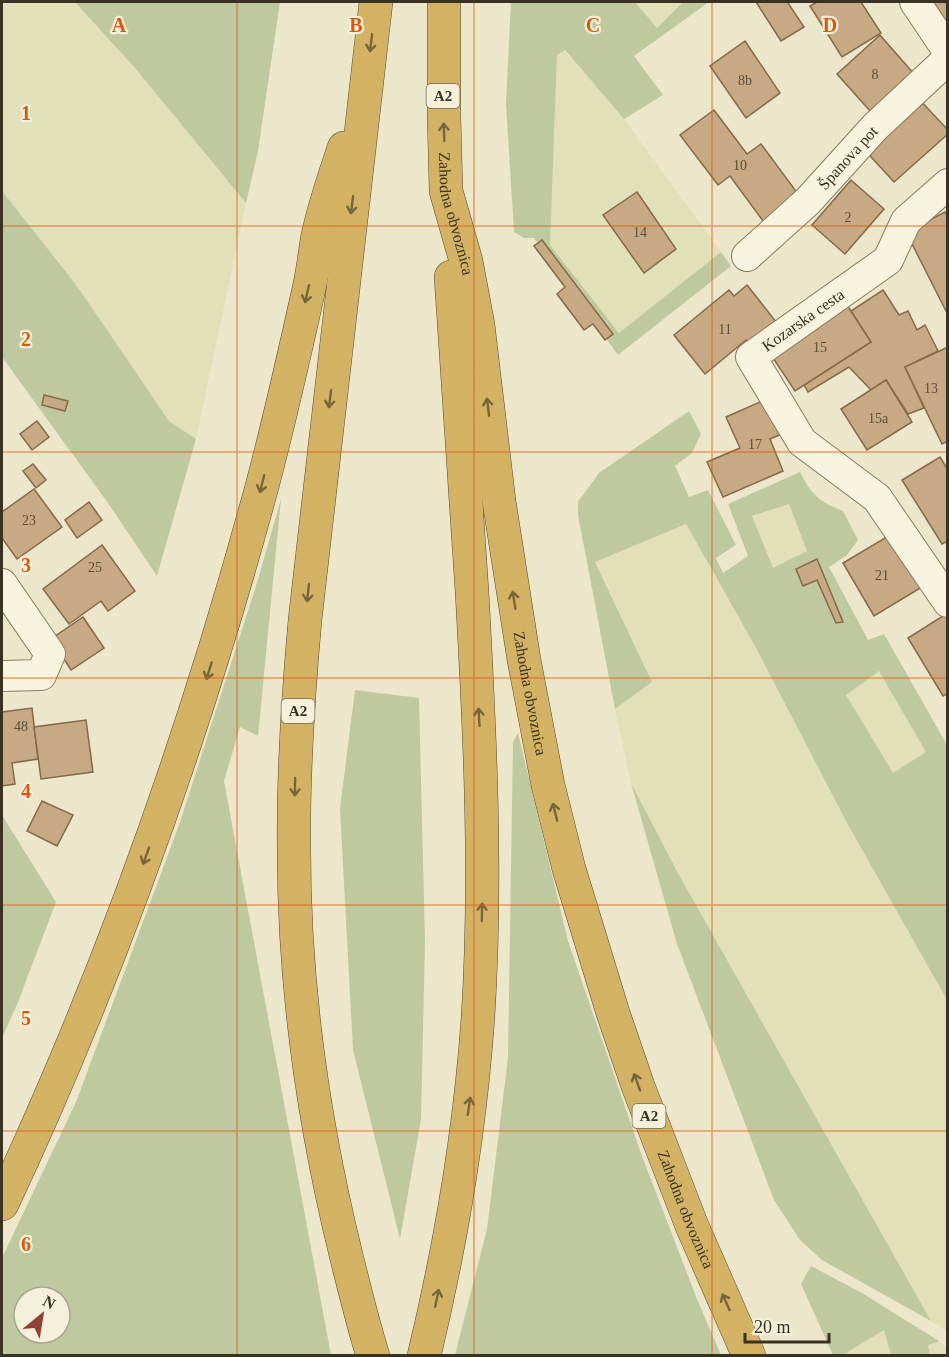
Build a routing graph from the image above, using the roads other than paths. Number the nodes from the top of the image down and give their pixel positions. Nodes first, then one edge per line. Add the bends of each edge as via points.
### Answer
1 (376, 2) edge
2 (444, 2) edge
3 (915, 2) edge
4 (948, 51) edge
5 (948, 59) edge
6 (366, 84) junction
7 (948, 184) edge
8 (446, 191) junction
9 (747, 256) dead end
10 (2, 584) edge
11 (948, 602) edge
12 (2, 676) edge
13 (2, 1204) edge
14 (370, 1345) edge
15 (424, 1356) edge
16 (749, 1356) edge

1 -> 6 highway, A2
8 -> 2 highway, Zahodna obvoznica / A2
3 - 4 street
5 - 9 street, Španova pot via 875,127 808,201
6 -> 13 highway via 318,237 277,427 195,716 92,999
6 -> 14 highway, A2 via 305,620 294,852 298,953 310,1080 338,1224
7 - 11 street, Kozarska cesta via 906,221 888,260 751,357 802,442 877,498
15 -> 8 highway via 446,1255 471,1093 483,863 479,720
16 -> 8 highway, Zahodna obvoznica / A2 via 692,1226 638,1086 569,869 524,660 498,501 478,325 466,261
10 - 12 street via 50,654 41,675

